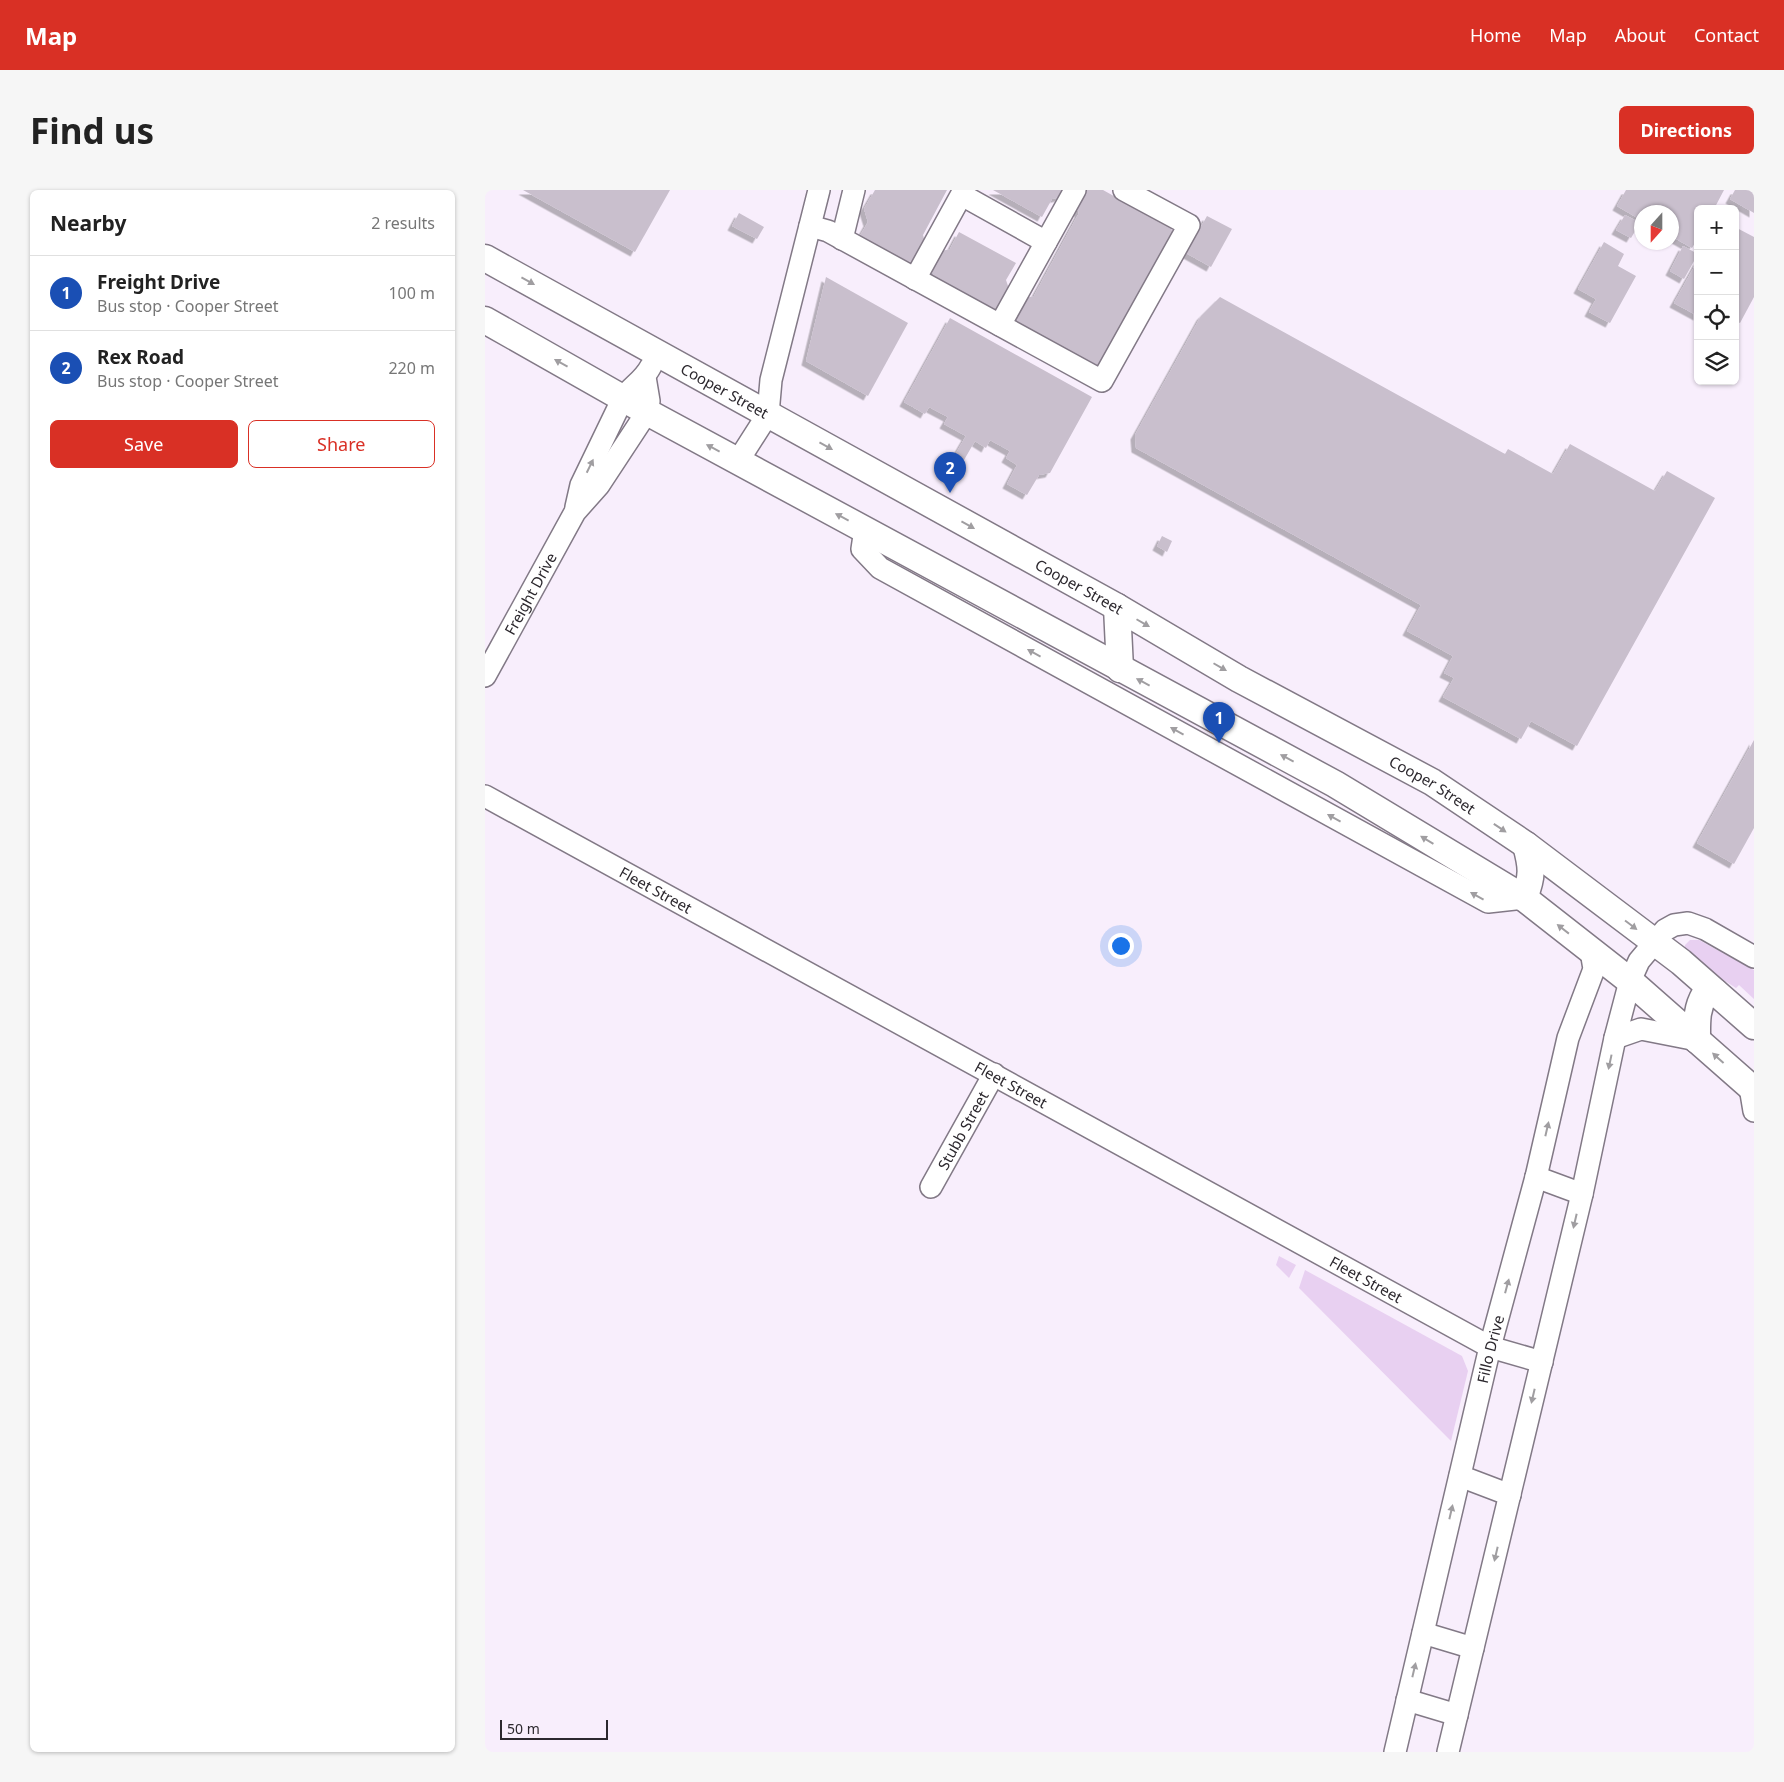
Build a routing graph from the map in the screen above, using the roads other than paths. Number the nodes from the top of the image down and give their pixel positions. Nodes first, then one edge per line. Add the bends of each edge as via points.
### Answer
1 (819, 190) edge
2 (855, 190) edge
3 (1075, 190) edge
4 (1125, 190) edge
5 (963, 192) edge
6 (810, 226) junction
7 (842, 239) junction
8 (1046, 242) junction
9 (485, 258) edge
10 (915, 279) junction
11 (485, 320) edge
12 (1000, 325) junction
13 (658, 352) junction
14 (645, 377) junction
15 (623, 398) junction
16 (647, 412) junction
17 (767, 414) junction
18 (738, 461) junction
19 (575, 512) junction
20 (865, 529) junction
21 (1117, 607) junction
22 (1120, 669) junction
23 (485, 676) edge
24 (485, 796) edge
25 (1526, 845) junction
26 (1524, 898) junction
27 (1655, 943) junction
28 (1591, 951) junction
29 (1754, 956) edge
30 (1629, 981) junction
31 (1715, 992) junction
32 (1754, 1026) edge
33 (1615, 1038) junction
34 (1697, 1040) junction
35 (994, 1074) junction
36 (1753, 1096) edge
37 (1537, 1177) junction
38 (931, 1187) dead end
39 (1582, 1194) junction
40 (1490, 1347) junction
41 (1541, 1362) junction
42 (1460, 1476) junction
43 (1510, 1495) junction
44 (1423, 1634) junction
45 (1473, 1648) junction
46 (1407, 1700) junction
47 (1457, 1715) junction
48 (1395, 1752) edge
49 (1448, 1752) edge

1 - 6 street
2 - 7 street
3 - 8 street
4 - 12 street via 1189,226 1102,382
5 - 8 street
5 - 10 street
6 - 7 street
6 - 17 street via 771,380
7 - 10 street
8 - 12 street
9 -> 13 main road, Cooper Street
10 - 12 street
15 -> 11 main road
13 - 14 street, Freight Drive
13 - 17 main road, Cooper Street
14 - 15 street, Freight Drive
14 - 16 street via 649,401
15 - 16 main road
19 -> 15 street, Freight Drive via 581,485
18 -> 16 main road
16 - 19 street, Freight Drive via 599,485
17 - 18 street
17 -> 21 main road, Cooper Street
20 -> 18 main road
19 - 23 street, Freight Drive
20 - 22 main road
26 -> 20 street via 1488,902 880,568 862,548
21 - 22 main road
21 -> 25 main road, Cooper Street via 1239,678 1432,782
26 -> 22 main road via 1335,784
24 - 35 street, Fleet Street
25 - 26 main road via 1532,868 1531,882
25 -> 27 main road, Cooper Street
28 -> 26 main road
27 - 29 street via 1665,930 1674,925 1688,924
27 - 30 street
27 - 31 main road, Cooper Street
28 - 30 main road
37 -> 28 street, Fillo Drive via 1568,1038 1594,968
30 - 33 street
30 - 34 main road
31 - 32 main road, Cooper Street
31 - 34 main road via 1705,994 1699,1004
33 - 34 street via 1641,1029
33 -> 39 street
36 -> 34 main road
35 - 38 street, Stubb Street
35 - 40 street, Fleet Street
37 - 39 street
40 -> 37 street, Fillo Drive
39 -> 41 street
40 - 41 street, Fleet Street
40 - 42 street, Fillo Drive
41 -> 43 street
42 - 43 street
44 -> 42 street, Fillo Drive
43 -> 45 street
44 - 45 street
46 -> 44 street, Fillo Drive
45 - 47 street
46 - 47 street
46 - 48 street, Fillo Drive
47 - 49 street

